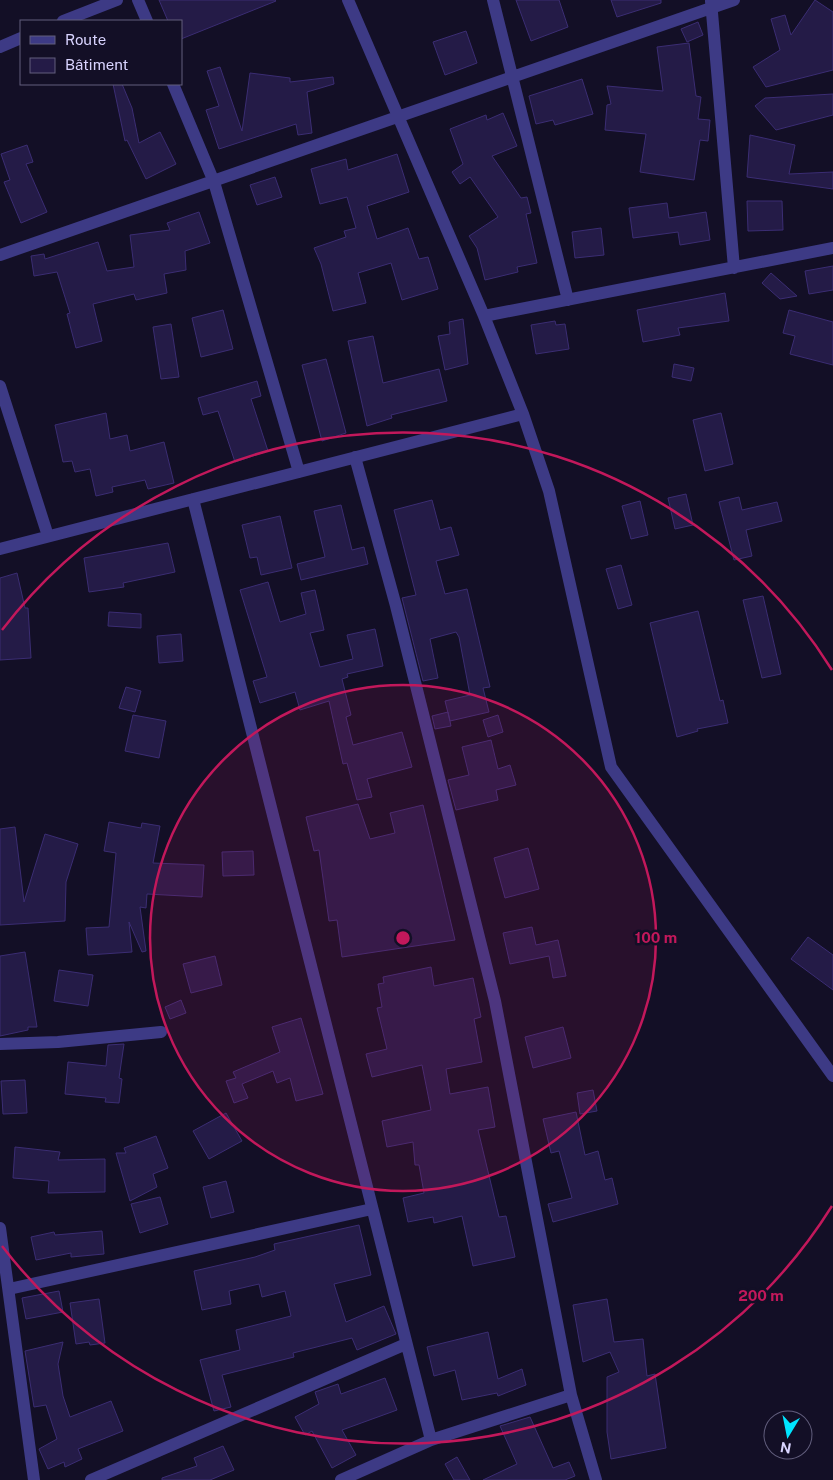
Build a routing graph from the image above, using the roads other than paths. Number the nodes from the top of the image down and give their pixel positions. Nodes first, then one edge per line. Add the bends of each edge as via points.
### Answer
1 (117, 0) edge
2 (138, 0) edge
3 (348, 0) edge
4 (493, 0) edge
5 (734, 0) edge
6 (711, 4) edge
7 (66, 20) edge
8 (147, 20) edge
9 (20, 38) edge
10 (0, 47) edge
11 (512, 78) junction
12 (173, 85) edge
13 (399, 117) junction
14 (214, 182) junction
15 (833, 248) edge
16 (0, 255) edge
17 (734, 268) junction
18 (568, 300) junction
19 (484, 316) junction
20 (0, 386) edge
21 (523, 414) junction
22 (355, 457) junction
23 (299, 472) junction
24 (193, 499) junction
25 (48, 536) junction
26 (0, 548) edge
27 (162, 1032) dead end
28 (0, 1044) edge
29 (833, 1076) edge
30 (372, 1209) junction
31 (0, 1228) edge
32 (9, 1289) junction
33 (406, 1344) junction
34 (571, 1395) junction
35 (431, 1440) junction
36 (34, 1480) edge
37 (91, 1480) edge
38 (341, 1480) edge
39 (596, 1480) edge

1 - 7 street
2 - 8 street
3 - 13 street
4 - 11 street
5 - 6 street
6 - 11 street
6 - 17 street
9 - 10 street
11 - 13 street
11 - 18 street
12 - 14 street
13 - 14 street
13 - 19 street
14 - 16 street
14 - 23 street
15 - 17 street
17 - 18 street
18 - 19 street
19 - 21 street
20 - 25 street
21 - 22 street
21 - 29 street via 549,491 612,767
22 - 23 street
22 - 34 street via 396,606 494,1001
23 - 24 street
24 - 25 street
24 - 30 street
25 - 26 street
27 - 28 street
30 - 32 street
30 - 33 street
31 - 32 street
32 - 36 street
33 - 35 street
33 - 37 street
34 - 35 street
34 - 39 street
35 - 38 street

